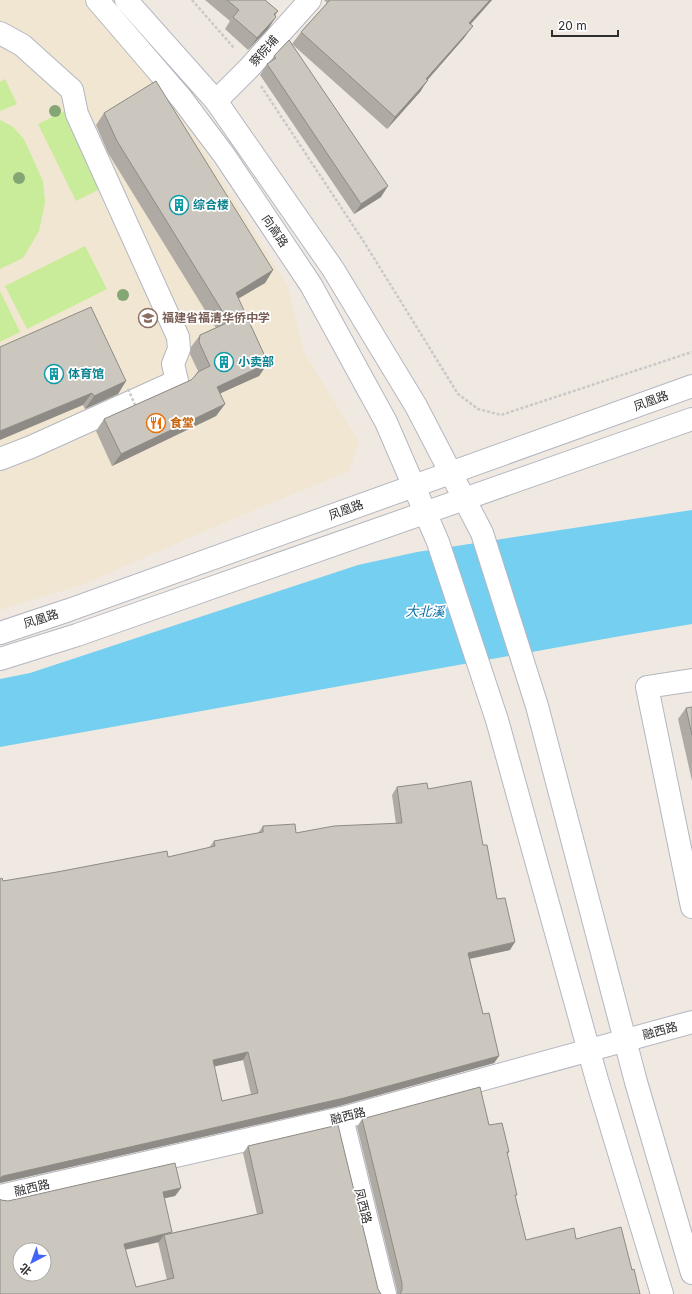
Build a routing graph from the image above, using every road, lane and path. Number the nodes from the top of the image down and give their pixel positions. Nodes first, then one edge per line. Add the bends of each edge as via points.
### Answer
1 (97, 0) edge
2 (126, 0) edge
3 (192, 0) edge
4 (310, 0) edge
5 (0, 33) edge
6 (249, 68) junction
7 (216, 101) junction
8 (692, 352) edge
9 (125, 382) edge
10 (692, 386) edge
11 (139, 413) edge
12 (692, 419) edge
13 (0, 459) edge
14 (451, 474) junction
15 (414, 486) junction
16 (464, 500) junction
17 (425, 512) junction
18 (0, 633) edge
19 (0, 659) edge
20 (692, 680) edge
21 (692, 907) edge
22 (692, 1022) edge
23 (626, 1040) junction
24 (589, 1050) junction
25 (342, 1118) junction
26 (0, 1196) edge
27 (692, 1273) edge
28 (384, 1294) edge
29 (662, 1294) edge

1 - 15 street, 向高路 via 187,105 224,155 311,285 386,422
2 - 7 street
3 - 6 path via 241,55
4 - 6 street, 察院埔
5 - 13 street via 22,45 72,90 77,114 178,337 179,349 173,364 176,381
6 - 7 street, 察院埔
6 - 8 path via 364,242 458,394 478,409 501,415
7 - 14 street via 333,269 416,406
9 - 11 path, bridge
10 - 14 street, 凤凰路
12 - 16 street
14 - 15 street, 凤凰路
14 - 16 street
15 - 17 street, 向高路
15 - 18 street, 凤凰路
16 - 17 street
16 - 23 street via 482,533 537,706
17 - 19 street via 77,635
17 - 24 street, 向高路 via 438,542 497,720
20 - 21 street via 647,687
22 - 23 street, 融西路
23 - 24 street, 融西路
23 - 27 street via 640,1097
24 - 25 street, 融西路
24 - 29 street, 向高路
25 - 26 street, 融西路
25 - 28 street, 凤西路

